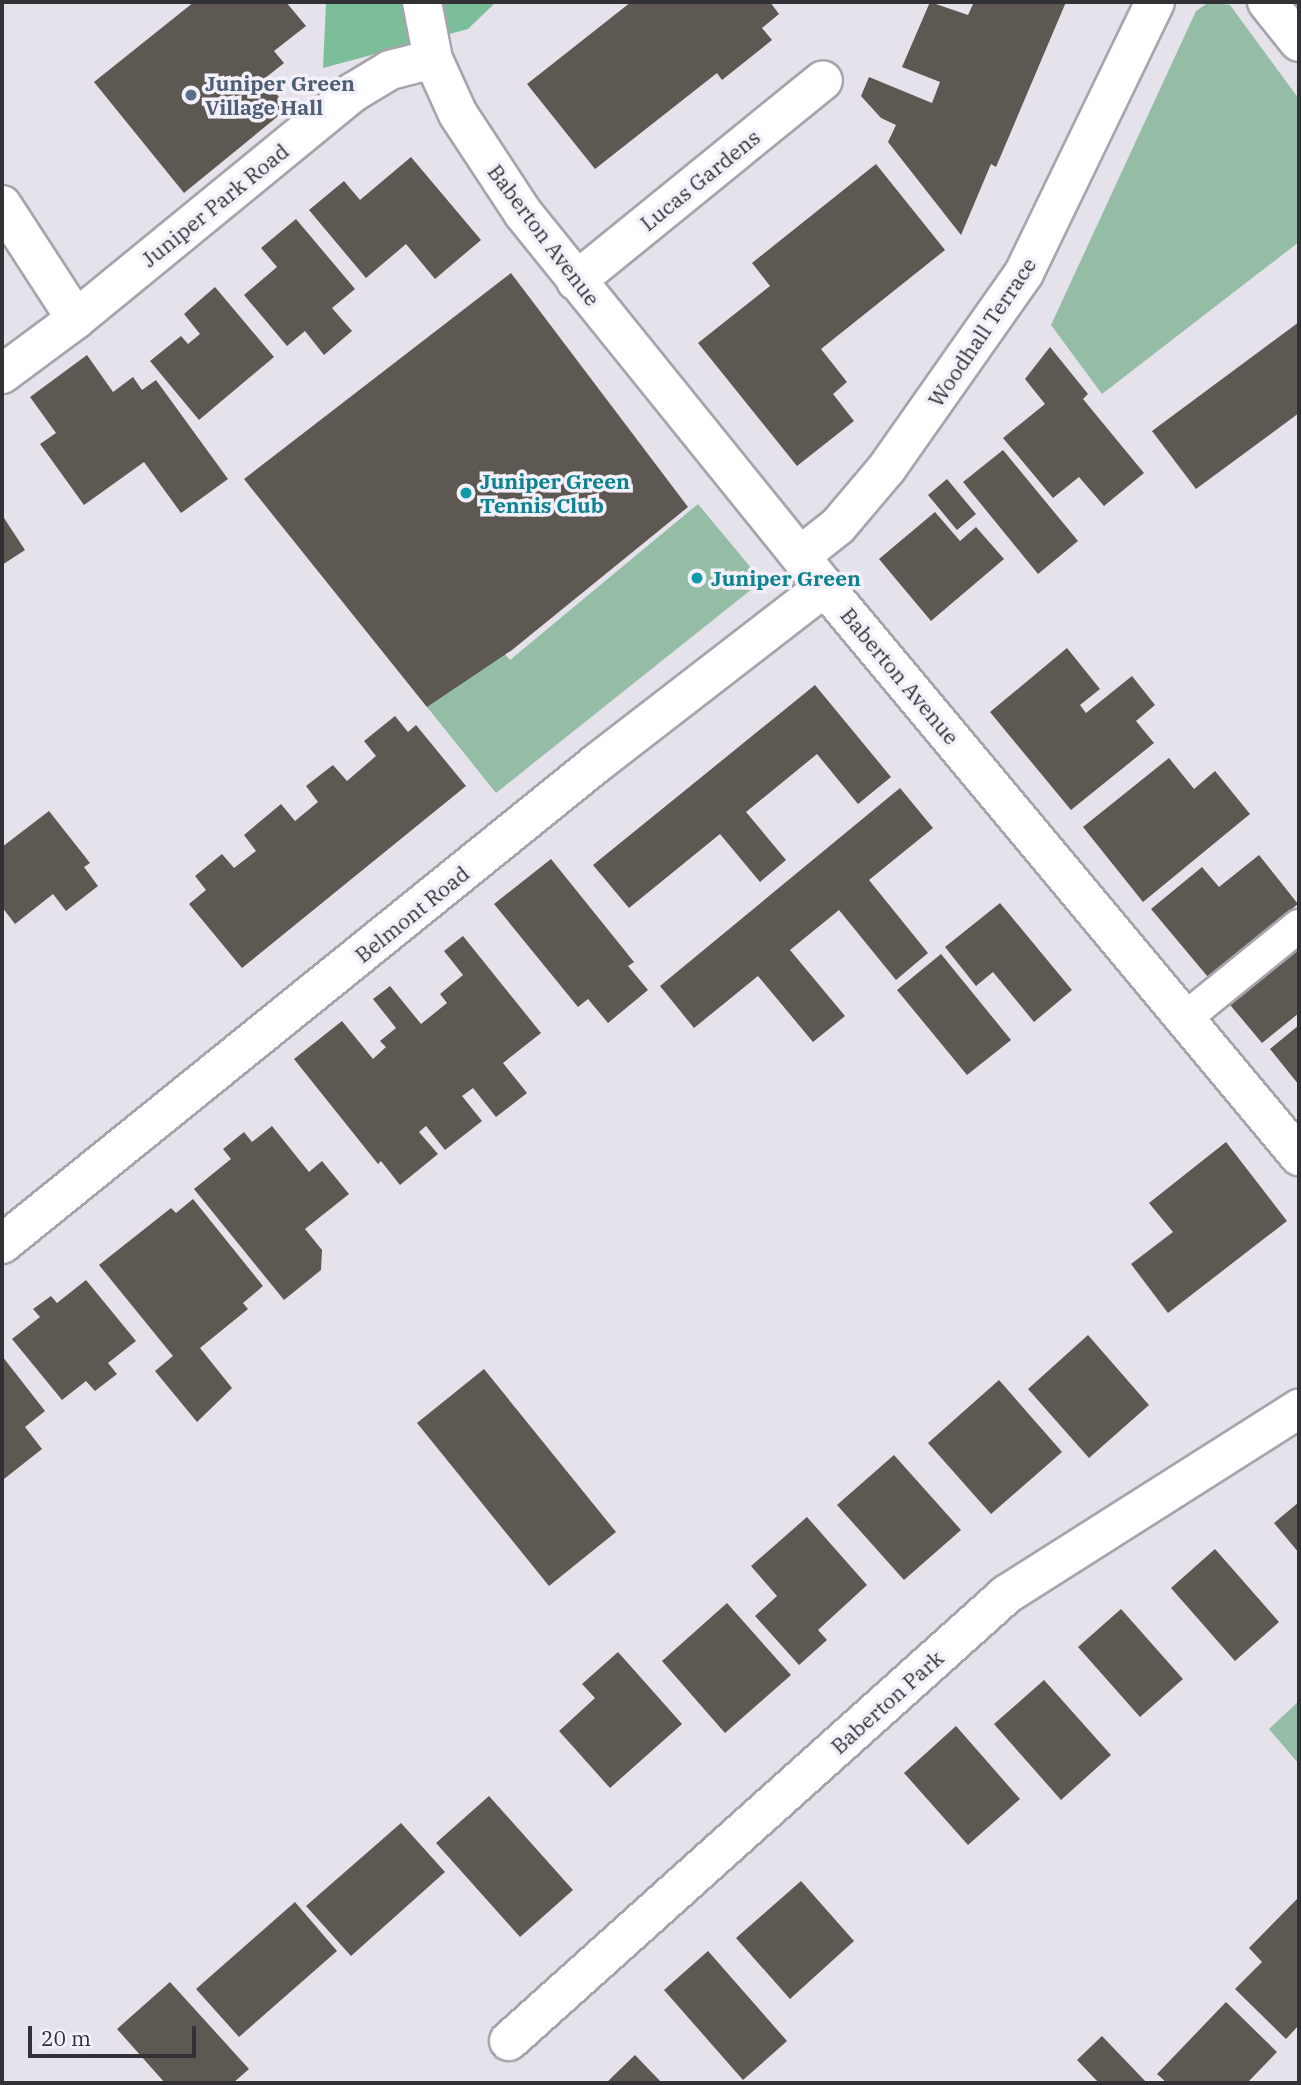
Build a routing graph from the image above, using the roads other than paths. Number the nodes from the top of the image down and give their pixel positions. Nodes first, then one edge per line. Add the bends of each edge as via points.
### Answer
1 (422, 2) edge
2 (1155, 2) edge
3 (1267, 2) edge
4 (1299, 42) edge
5 (433, 59) junction
6 (823, 80) dead end
7 (2, 205) edge
8 (576, 281) junction
9 (76, 319) junction
10 (2, 374) edge
11 (800, 556) junction
12 (825, 587) junction
13 (1299, 926) edge
14 (1184, 1019) junction
15 (1299, 1156) edge
16 (2, 1244) edge
17 (1299, 1409) edge
18 (509, 2041) dead end

1 - 5 street, Baberton Avenue
2 - 11 street, Woodhall Terrace via 1024,273 887,468 838,526
3 - 4 street
5 - 8 street, Baberton Avenue via 458,114 523,213
5 - 9 street, Juniper Park Road via 390,70 352,93
6 - 8 street, Lucas Gardens
7 - 9 street
8 - 11 street, Baberton Avenue
9 - 10 street, Juniper Park Road
11 - 12 street, Baberton Avenue
12 - 14 street, Baberton Avenue
12 - 16 street, Belmont Road via 597,763
13 - 14 lane
14 - 15 street, Baberton Avenue
17 - 18 street, Baberton Park via 1007,1594

